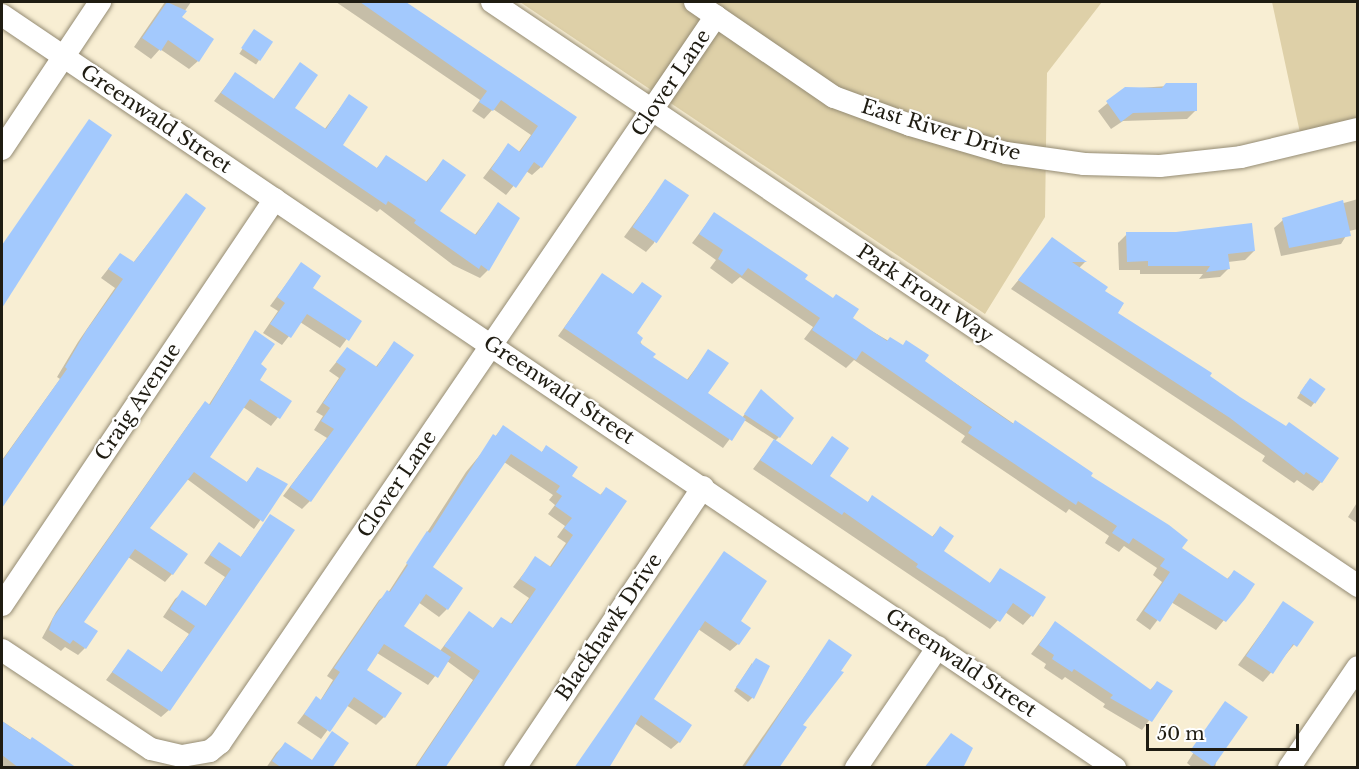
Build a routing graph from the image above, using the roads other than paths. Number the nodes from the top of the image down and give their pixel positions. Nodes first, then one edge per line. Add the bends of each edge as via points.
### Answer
1 (100, 2) edge
2 (492, 2) edge
3 (694, 2) edge
4 (2, 15) edge
5 (716, 16) junction
6 (63, 57) junction
7 (652, 110) junction
8 (1358, 129) edge
9 (2, 149) edge
10 (275, 199) junction
11 (492, 345) junction
12 (703, 487) junction
13 (1358, 585) edge
14 (2, 605) edge
15 (938, 647) junction
16 (2, 650) edge
17 (1358, 667) edge
18 (515, 768) edge
19 (856, 768) edge
20 (1115, 768) edge
21 (1290, 768) edge

1 - 6 street
2 - 7 street, Park Front Way
3 - 5 street, East River Drive
4 - 6 street, Greenwald Street
5 - 7 street, Clover Lane
5 - 8 street, East River Drive via 834,97 910,125 1006,153 1084,164 1160,166 1241,157
6 - 9 street
6 - 10 street, Greenwald Street
7 - 11 street, Clover Lane
7 - 13 street, Park Front Way
10 - 11 street, Greenwald Street
10 - 14 street, Craig Avenue
11 - 12 street, Greenwald Street
11 - 16 street, Clover Lane via 228,732 210,751 182,756 151,749
12 - 15 street, Greenwald Street
12 - 18 street, Blackhawk Drive
15 - 19 street
15 - 20 street, Greenwald Street
17 - 21 street

